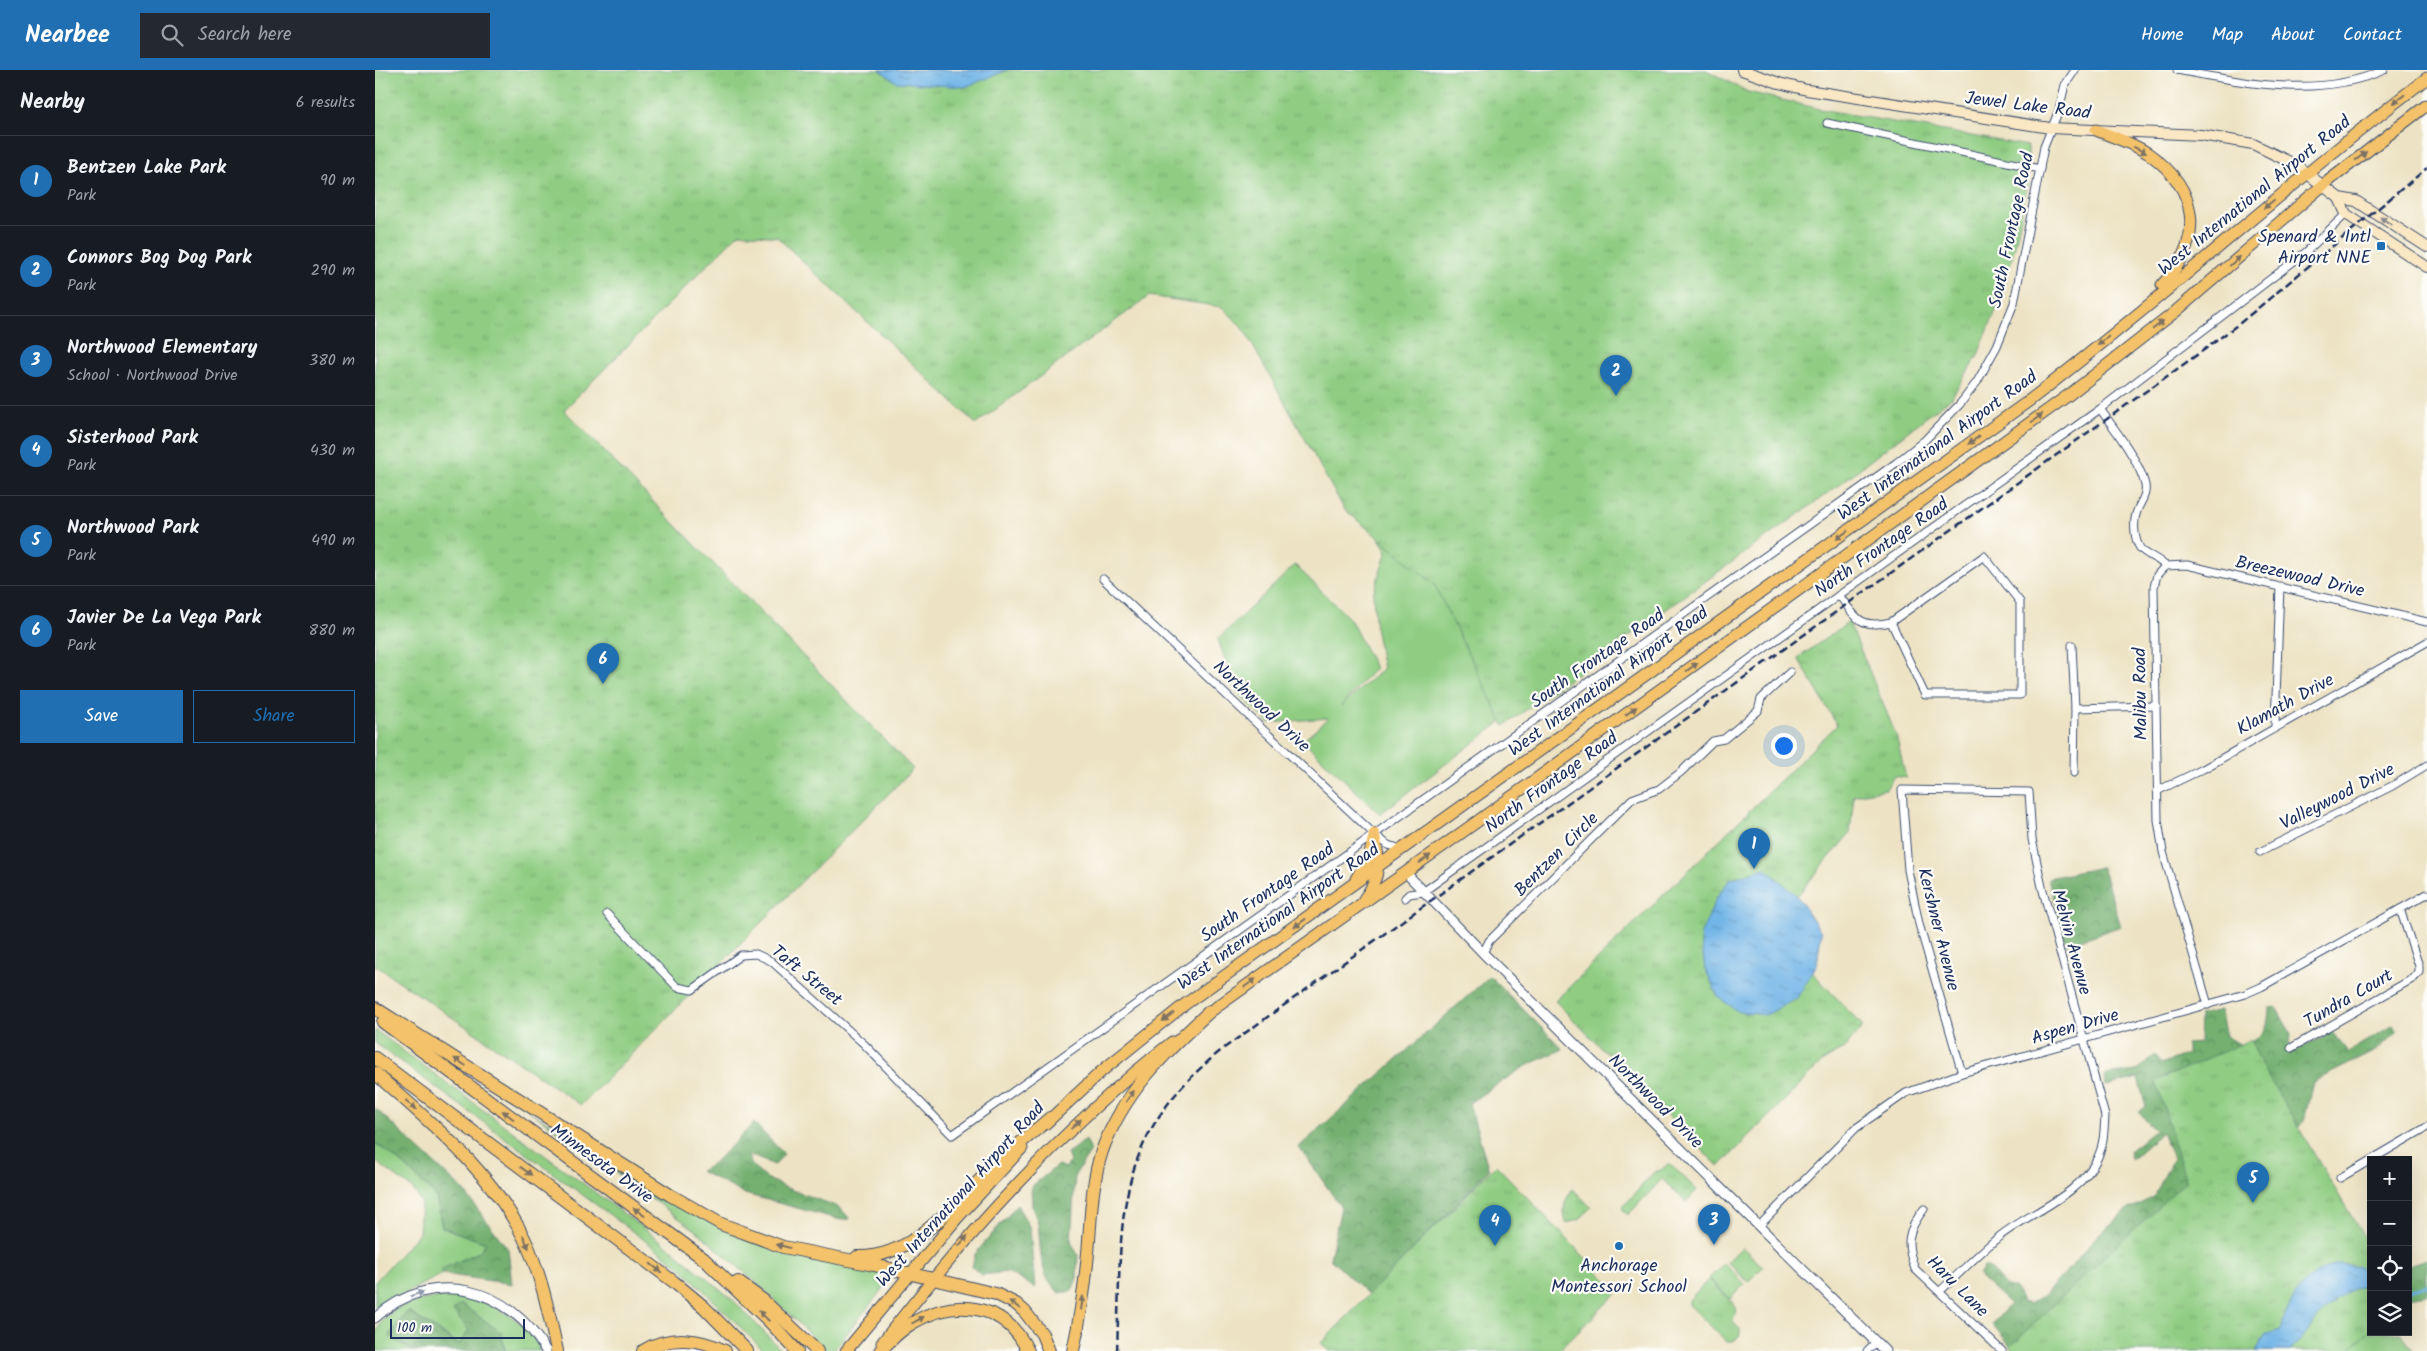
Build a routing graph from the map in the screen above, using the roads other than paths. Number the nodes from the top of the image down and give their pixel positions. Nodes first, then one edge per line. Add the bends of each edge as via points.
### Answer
1 (1742, 70) edge
2 (2075, 70) edge
3 (2177, 70) edge
4 (2385, 70) edge
5 (2427, 78) edge
6 (2427, 105) edge
7 (1827, 123) dead end
8 (2050, 128) junction
9 (2096, 130) junction
10 (2040, 170) junction
11 (2306, 173) junction
12 (2322, 186) junction
13 (2339, 198) junction
14 (2346, 214) junction
15 (2427, 247) edge
16 (2427, 267) edge
17 (2120, 328) junction
18 (2100, 409) junction
19 (2165, 566) junction
20 (1103, 579) dead end
21 (2279, 586) junction
22 (1839, 595) junction
23 (1891, 622) junction
24 (2427, 622) edge
25 (2427, 642) edge
26 (2072, 645) dead end
27 (1791, 672) dead end
28 (2156, 706) junction
29 (2075, 708) junction
30 (2275, 726) junction
31 (2427, 766) edge
32 (2074, 773) dead end
33 (2157, 791) junction
34 (2029, 792) joint
35 (1374, 834) junction
36 (1403, 849) junction
37 (2260, 852) dead end
38 (1380, 866) junction
39 (1406, 873) junction
40 (1423, 892) junction
41 (1340, 894) junction
42 (2427, 894) edge
43 (1405, 898) dead end
44 (1357, 908) junction
45 (2400, 909) junction
46 (607, 914) dead end
47 (1483, 953) junction
48 (2208, 1004) junction
49 (375, 1008) edge
50 (1210, 1011) junction
51 (375, 1016) edge
52 (2083, 1039) junction
53 (2291, 1048) dead end
54 (375, 1058) edge
55 (375, 1073) edge
56 (1962, 1073) junction
57 (1050, 1118) junction
58 (2427, 1127) edge
59 (952, 1135) joint
60 (2340, 1178) dead end
61 (1924, 1209) dead end
62 (1759, 1226) junction
63 (830, 1256) junction
64 (714, 1268) junction
65 (909, 1274) junction
66 (932, 1279) junction
67 (1940, 1291) junction
68 (375, 1318) edge
69 (1876, 1342) junction
70 (847, 1349) edge
71 (546, 1351) edge
72 (557, 1351) edge
73 (643, 1351) edge
74 (725, 1351) edge
75 (747, 1351) edge
76 (797, 1351) edge
77 (817, 1351) edge
78 (876, 1351) edge
79 (880, 1351) edge
80 (1028, 1351) edge
81 (1049, 1351) edge
82 (1073, 1351) edge
83 (1867, 1351) edge
84 (1885, 1351) edge
85 (2002, 1351) edge

1 - 8 main road, Jewel Lake Road via 1807,90
2 - 8 street, South Frontage Road via 2065,85 2059,110
3 - 4 street via 2264,84 2312,87 2358,80
5 -> 11 main road, West International Airport Road
12 -> 6 main road, West International Airport Road
7 - 10 street
8 - 9 main road, Jewel Lake Road
8 - 10 street, South Frontage Road
9 - 11 main road, Jewel Lake Road via 2236,140 2267,150
9 -> 17 main road via 2154,158 2179,184 2191,215 2189,239 2182,260 2164,284
10 - 35 street, South Frontage Road via 2023,265 2007,324 1977,382 1944,423 1896,463
11 - 12 main road, Jewel Lake Road
11 -> 17 main road, West International Airport Road
12 - 13 main road, Jewel Lake Road
39 -> 12 main road, West International Airport Road via 2070,394 2175,312
13 - 14 main road
15 -> 13 main road via 2356,201
14 - 16 main road
14 - 18 street, North Frontage Road via 2305,252
17 -> 36 main road, West International Airport Road via 2026,403
18 - 19 street via 2119,436 2145,486 2135,522 2138,543 2142,550
18 - 22 street, North Frontage Road
19 - 21 street, Breezewood Drive via 2187,565
19 - 28 street, Malibu Road via 2157,575 2154,587
20 - 35 street, Northwood Drive
21 - 24 street, Breezewood Drive
21 - 30 street
22 - 23 street via 1859,620 1876,625
22 - 40 street, North Frontage Road
23 - 23 street via 1925,695 2020,695 2020,602 1983,556
25 - 30 street, Klamath Drive
26 - 29 street
27 - 47 street, Bentzen Circle via 1761,699 1758,711 1724,739 1713,741 1659,790 1632,798 1489,942
28 - 29 street
28 - 33 street, Malibu Road
29 - 32 street
30 - 33 street, Klamath Drive
31 - 37 street, Valleywood Drive
33 - 48 street, Malibu Road via 2163,852
34 - 52 street, Melvin Avenue via 2032,839 2042,887
34 - 56 street, Kershner Avenue via 1902,790 1908,870 1919,924
35 - 36 street, Northwood Drive via 1388,845
35 - 38 main road
35 - 41 main road via 1366,865
35 - 59 street, South Frontage Road
36 - 38 main road, West International Airport Road
38 - 41 main road, West International Airport Road
38 - 44 main road via 1372,887
39 - 40 street, Northwood Drive
39 - 44 main road, West International Airport Road
40 - 43 street, North Frontage Road via 1409,894
40 - 47 street, Northwood Drive
41 -> 57 main road, West International Airport Road via 1156,1026
42 - 45 street, Aspen Drive
50 -> 44 main road, West International Airport Road
45 - 48 street, Aspen Drive via 2261,987
45 - 53 street, Tundra Court via 2419,972 2414,978
46 - 59 street, Taft Street via 677,987 692,990 741,955 755,954 771,961 858,1039
47 - 62 street, Northwood Drive
48 - 52 street, Aspen Drive
63 -> 49 highway via 783,1247 721,1224
66 -> 50 main road, West International Airport Road via 1052,1146 1116,1087
82 -> 50 highway via 1082,1301 1093,1191 1101,1153 1126,1101 1148,1073
64 -> 51 highway, Minnesota Drive
52 - 56 street, Aspen Drive
52 - 67 street, Melvin Avenue via 2105,1116 2099,1157 2072,1189 2000,1236
54 -> 75 highway via 667,1276 704,1307
55 -> 72 highway via 459,1149 504,1202 536,1267
56 - 62 street, Aspen Drive via 1906,1093 1873,1114
57 - 63 highway via 996,1164 949,1211 909,1242 875,1256
57 - 65 main road, West International Airport Road
58 - 60 street
61 - 67 street, Haru Lane via 1913,1224 1908,1251 1915,1269
62 - 69 street, Northwood Drive
63 - 65 highway
76 -> 64 highway, Minnesota Drive
64 - 77 highway via 764,1301
65 - 66 highway
65 - 70 main road, West International Airport Road
66 - 78 main road, West International Airport Road
81 -> 66 highway via 1034,1323 1016,1304 996,1294
67 - 85 street, Haru Lane
68 -> 71 street via 412,1295 441,1288 472,1291 513,1310 534,1332
69 - 83 street
69 - 84 street, Northwood Drive
73 - 74 highway via 657,1344 679,1340 695,1340
79 -> 80 highway via 914,1322 946,1308 963,1306 1000,1318 1019,1335

